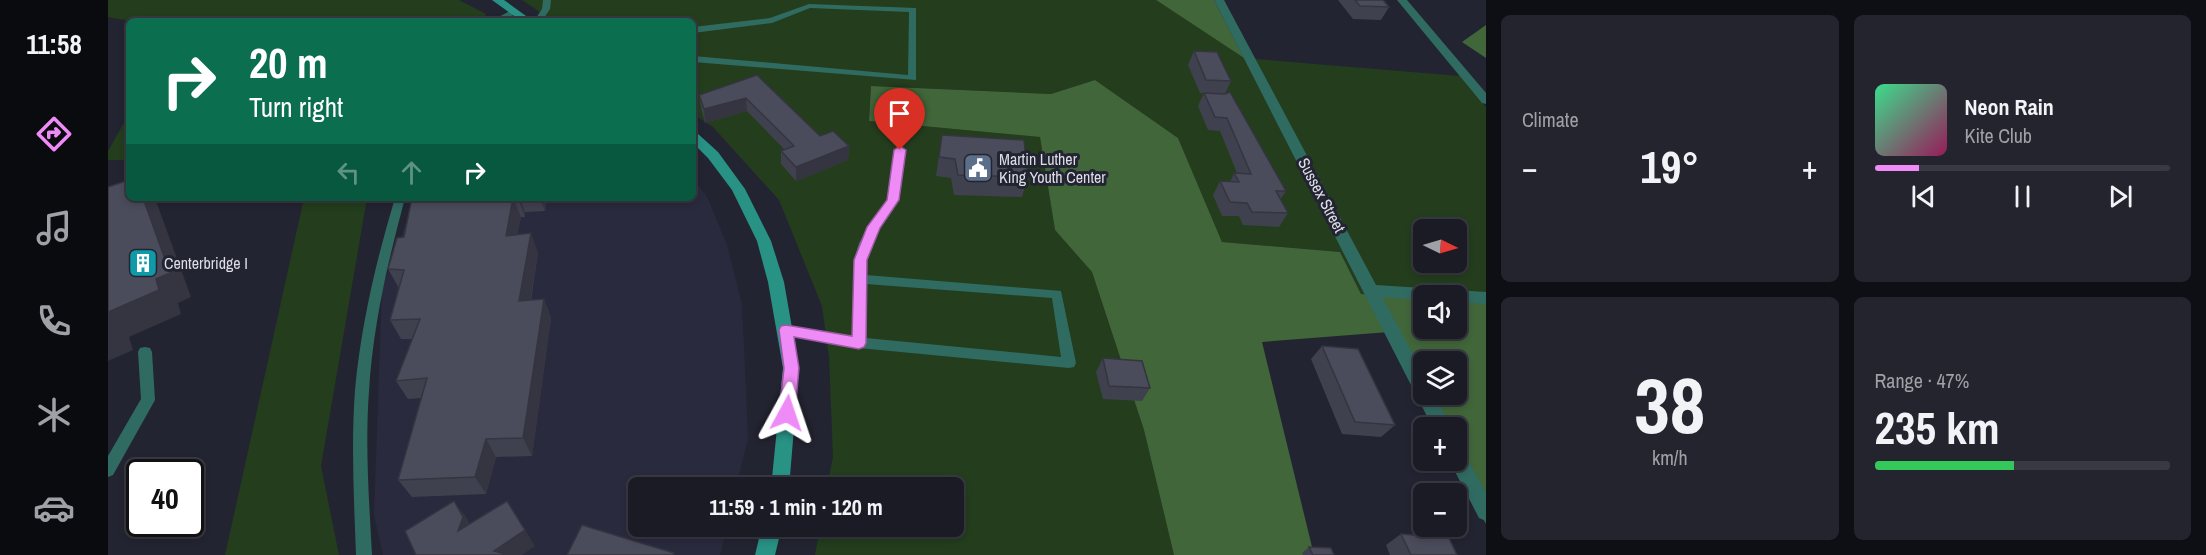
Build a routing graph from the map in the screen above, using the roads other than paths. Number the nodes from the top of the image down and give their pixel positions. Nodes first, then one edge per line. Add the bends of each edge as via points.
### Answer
1 (497, 0) edge
2 (547, 0) edge
3 (1219, 0) edge
4 (1402, 0) edge
5 (515, 12) junction
6 (502, 18) edge
7 (524, 18) edge
8 (540, 18) edge
9 (696, 30) edge
10 (696, 59) edge
11 (1486, 100) edge
12 (696, 139) edge
13 (900, 150) dead end
14 (399, 201) edge
15 (860, 279) junction
16 (1372, 290) junction
17 (1413, 293) edge
18 (1467, 297) edge
19 (1486, 298) edge
20 (786, 330) junction
21 (859, 343) junction
22 (145, 352) dead end
23 (1413, 371) edge
24 (108, 470) edge
25 (1464, 471) edge
26 (781, 477) edge
27 (1486, 512) edge
28 (769, 537) edge
29 (364, 555) edge
30 (765, 555) edge

1 - 5 street
2 - 8 lane
3 - 16 street, Sussex Street
4 - 11 street
5 - 6 lane
5 - 7 street
9 - 10 lane via 772,20 809,6 914,10 913,78
12 - 20 street via 738,189 764,241
13 - 15 lane via 893,200 866,243 860,260
14 - 29 lane via 386,248 364,368 360,469
15 - 21 lane
15 - 21 lane via 1057,294 1069,363
16 - 17 street
16 - 23 street, Sussex Street
18 - 19 street
20 - 21 lane
20 - 26 street via 791,368
22 - 24 lane via 148,400
25 - 27 street
28 - 30 street

